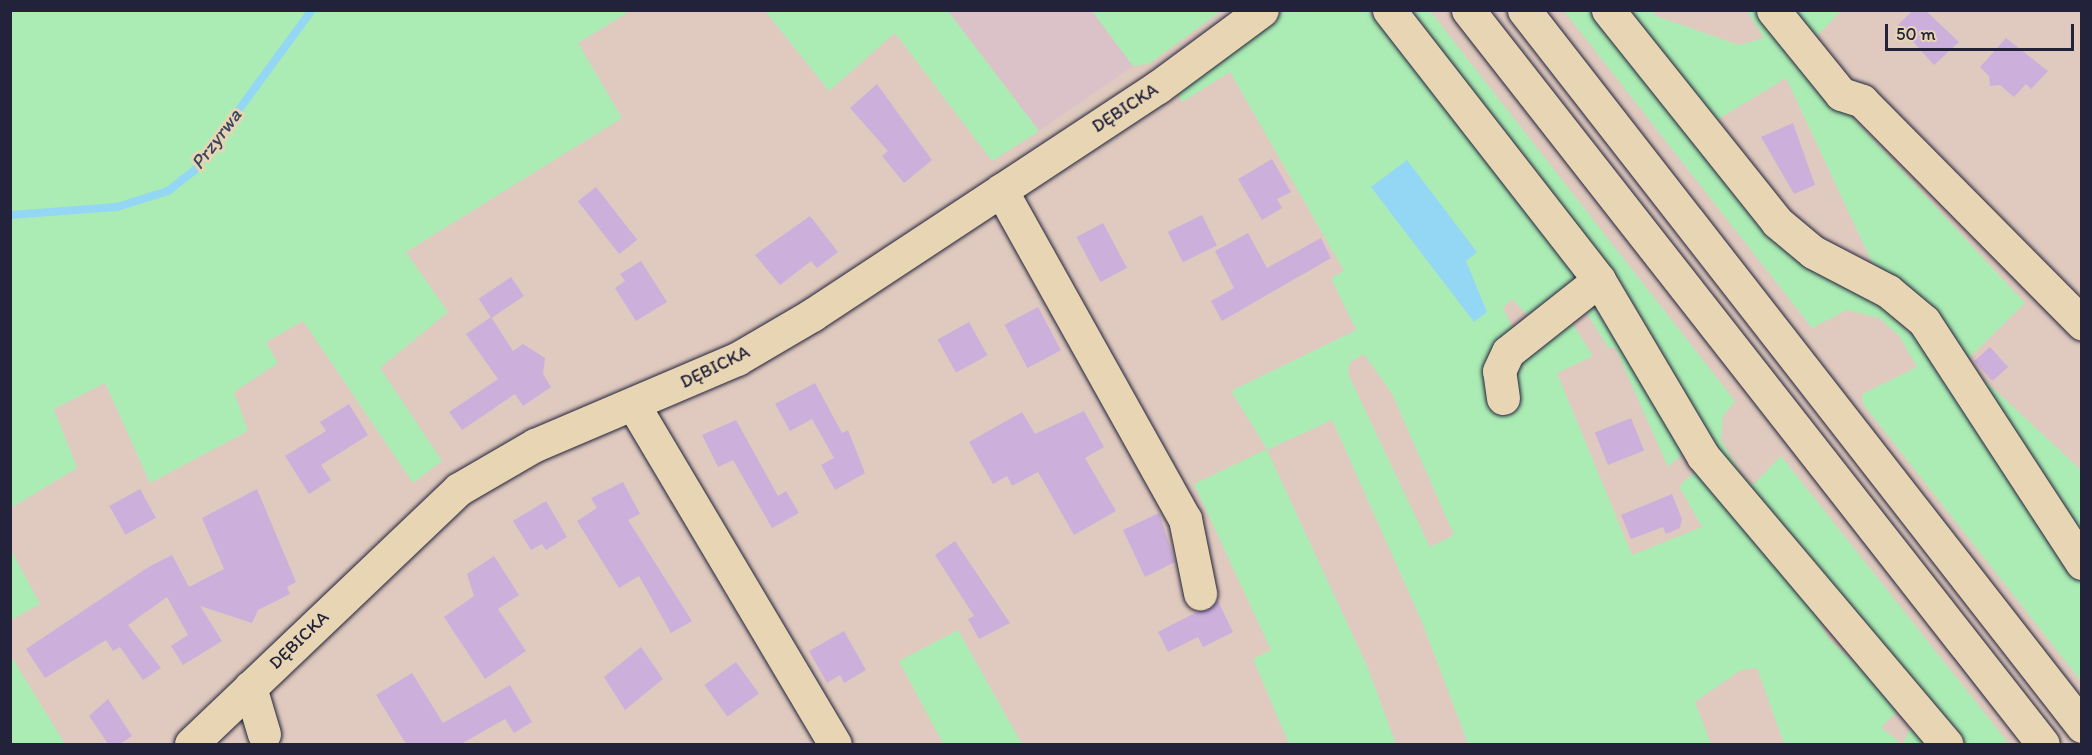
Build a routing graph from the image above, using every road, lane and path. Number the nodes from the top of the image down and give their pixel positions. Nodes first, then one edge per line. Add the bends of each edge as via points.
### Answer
1 (1263, 10) edge
2 (1389, 10) edge
3 (1468, 10) edge
4 (1524, 10) edge
5 (1608, 10) edge
6 (1773, 10) edge
7 (1000, 190) junction
8 (1607, 291) junction
9 (2082, 323) edge
10 (1503, 398) dead end
11 (633, 404) junction
12 (2082, 562) edge
13 (1200, 593) dead end
14 (250, 687) junction
15 (2082, 726) edge
16 (264, 734) dead end
17 (191, 744) edge
18 (834, 744) edge
19 (1946, 744) edge
20 (2043, 744) edge

1 - 7 main road, DĘBICKA
2 - 8 main road
3 - 20 main road
4 - 15 main road
5 - 12 main road via 1742,183 1813,252 1888,291 1924,321
6 - 9 main road via 1841,94 1862,101
7 - 11 main road, DĘBICKA via 737,359
7 - 13 main road via 1185,519
8 - 10 main road via 1508,352 1499,371
8 - 19 main road via 1681,425 1703,456
11 - 14 main road, DĘBICKA via 535,445 459,489
11 - 18 main road
14 - 16 main road
14 - 17 main road, DĘBICKA

